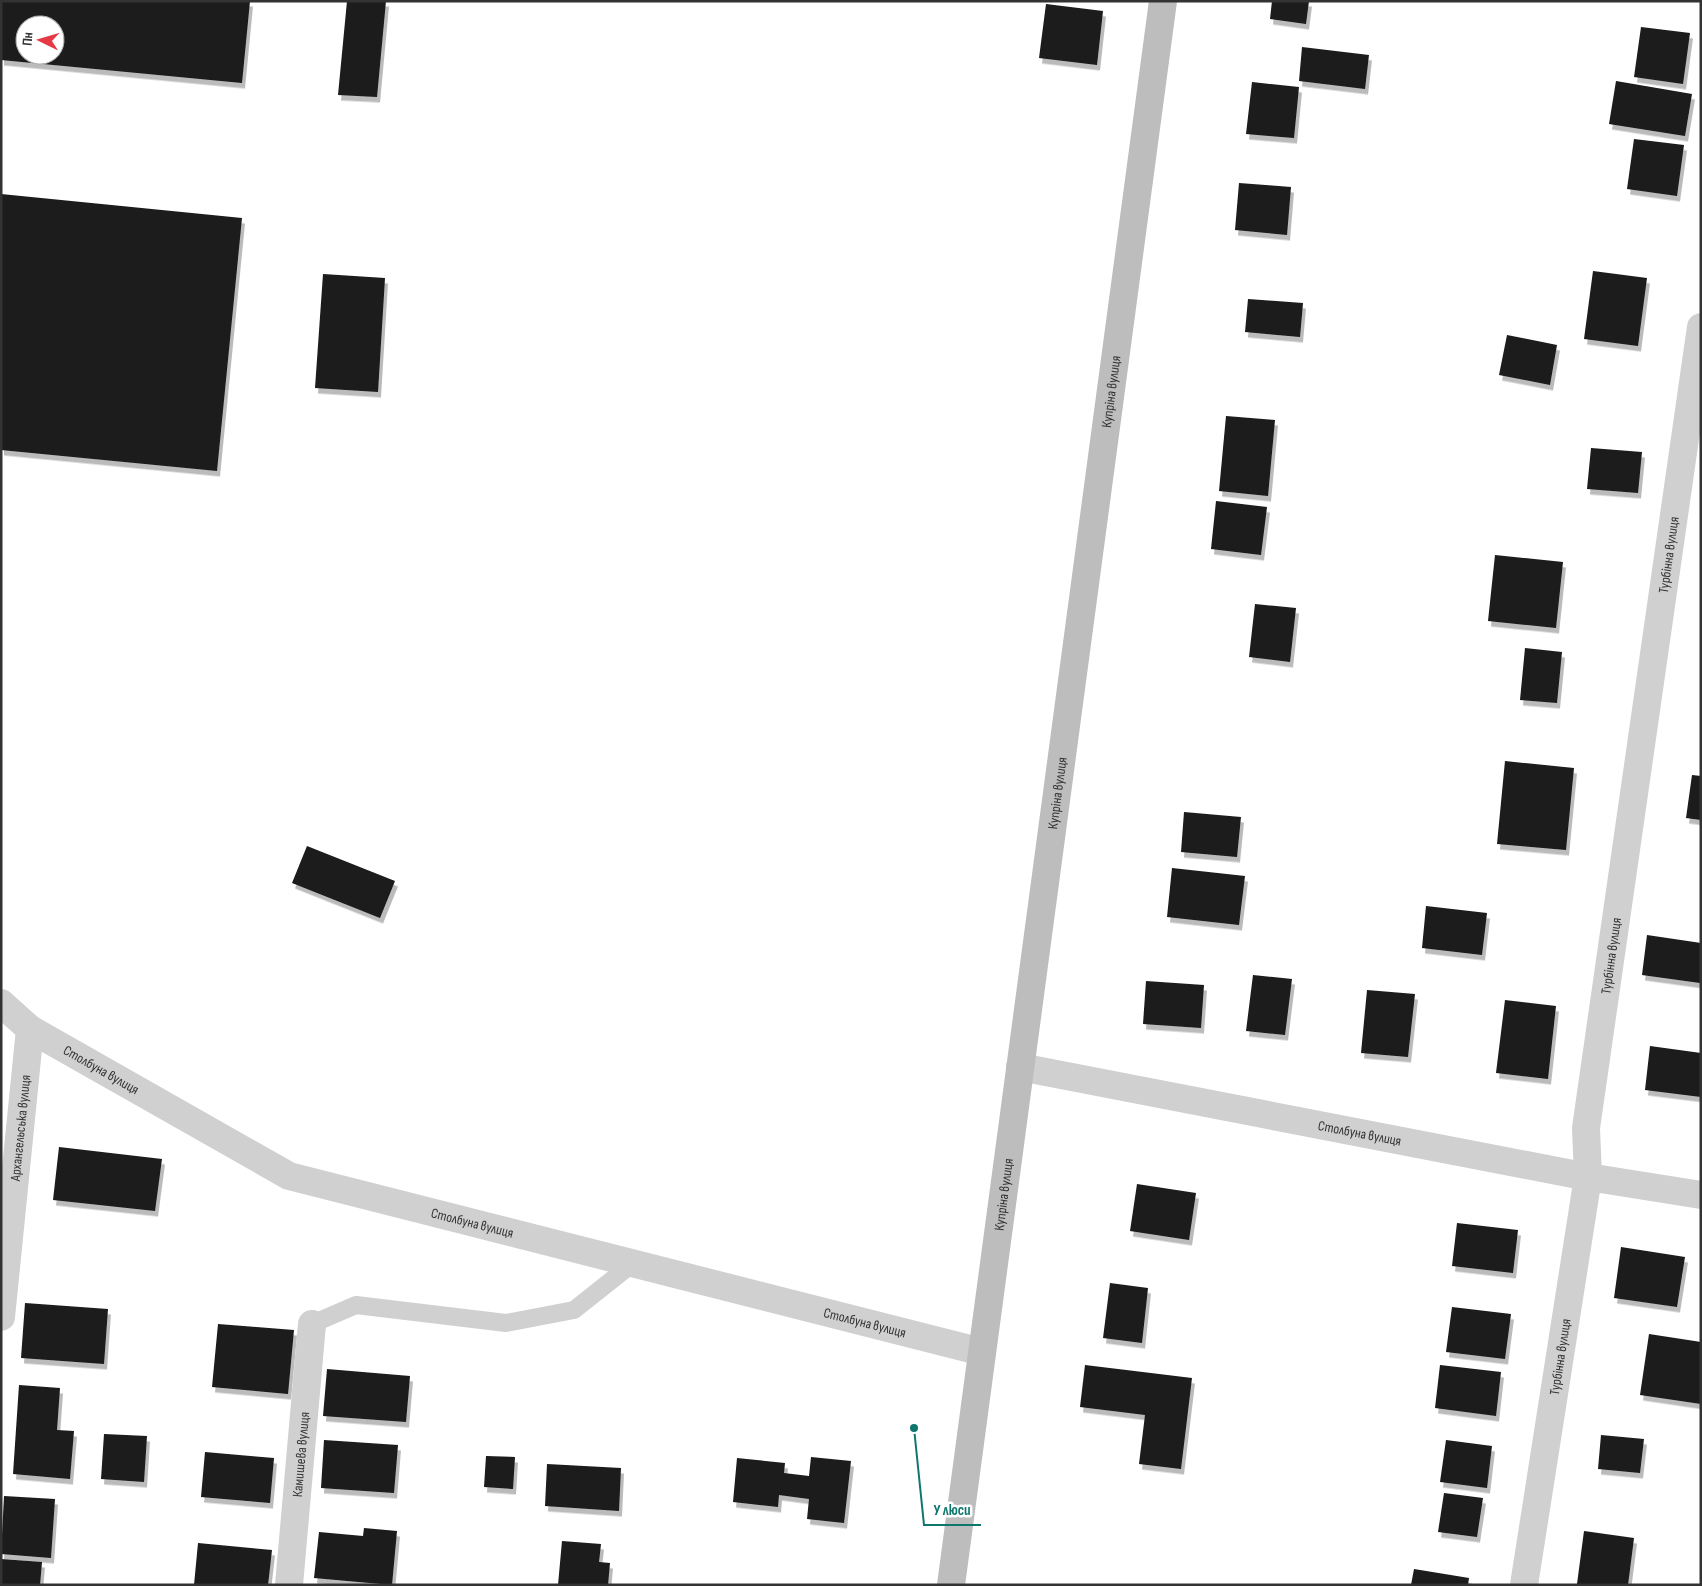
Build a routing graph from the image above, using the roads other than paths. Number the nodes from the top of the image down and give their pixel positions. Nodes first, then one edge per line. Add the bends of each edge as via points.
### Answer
1 (1162, 1) edge
2 (1701, 327) edge
3 (1, 1003) edge
4 (30, 1029) junction
5 (1020, 1067) junction
6 (1588, 1178) junction
7 (1701, 1196) edge
8 (632, 1264) junction
9 (1, 1317) edge
10 (312, 1324) joint
11 (982, 1352) junction
12 (289, 1585) edge
13 (951, 1585) edge
14 (1524, 1585) edge

1 - 5 main road, Купріна вулиця
2 - 6 street, Турбінна вулиця via 1586,1128
3 - 4 street, Столбуна вулиця
4 - 8 street, Столбуна вулиця via 289,1176
4 - 9 street, Архангельська вулиця
5 - 6 street, Столбуна вулиця
5 - 11 main road, Купріна вулиця
6 - 7 street, Столбуна вулиця
6 - 14 street, Турбінна вулиця
8 - 10 lane via 574,1310 506,1323 356,1304
8 - 11 street, Столбуна вулиця
10 - 12 street, Камишева вулиця
11 - 13 main road, Купріна вулиця

